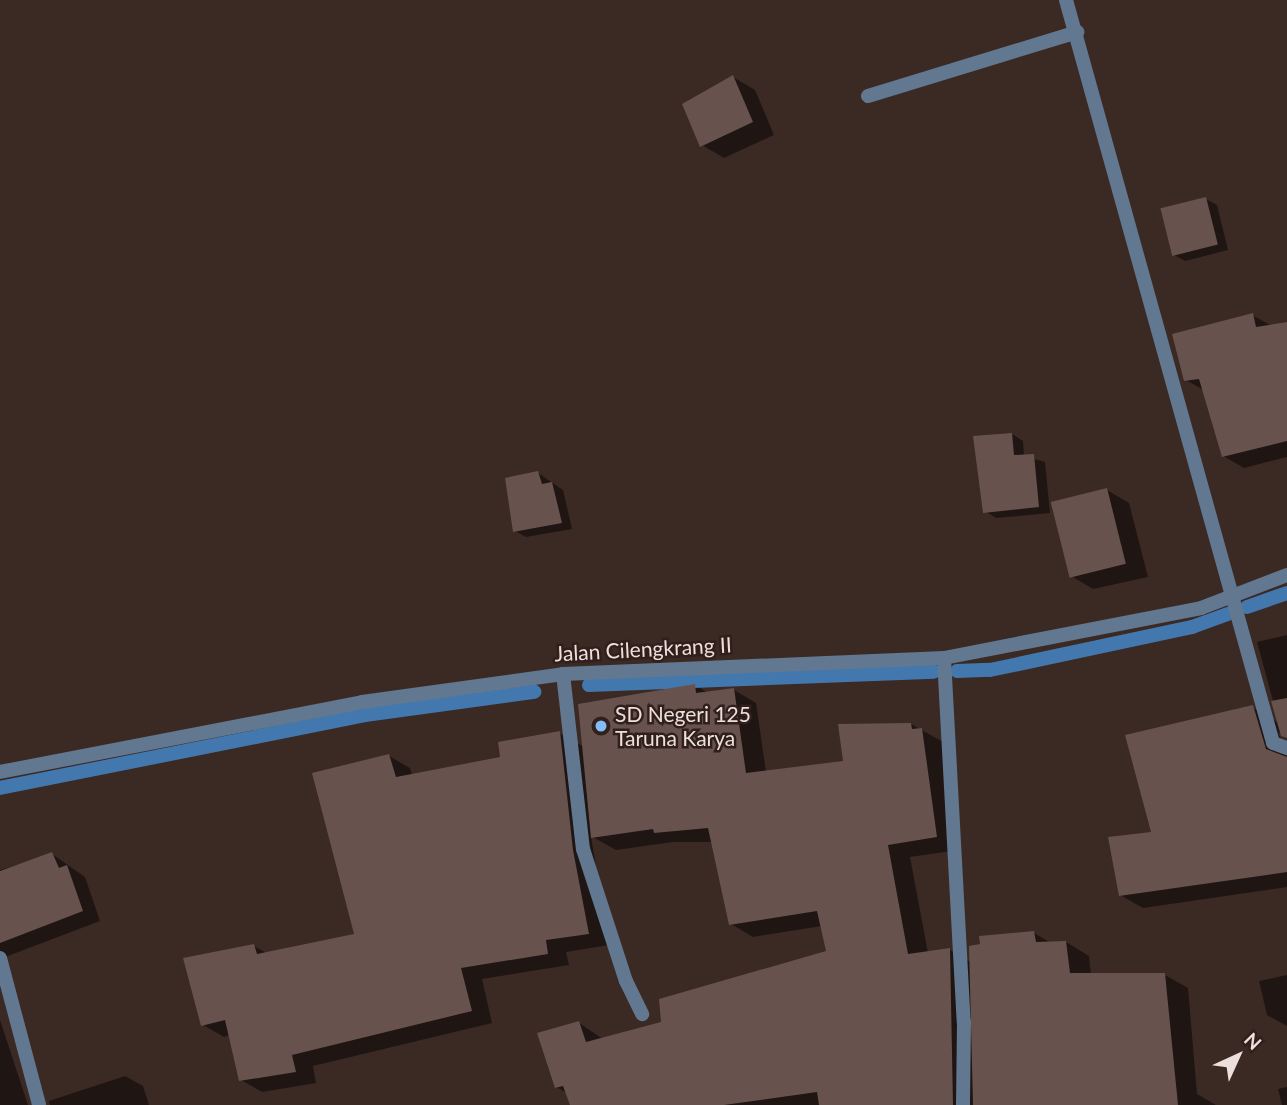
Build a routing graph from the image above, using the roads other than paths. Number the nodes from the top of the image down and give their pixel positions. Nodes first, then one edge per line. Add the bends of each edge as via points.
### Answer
1 (1066, 0) edge
2 (1077, 32) junction
3 (867, 96) dead end
4 (1287, 575) edge
5 (1232, 597) junction
6 (944, 658) junction
7 (563, 674) junction
8 (1287, 748) edge
9 (0, 772) edge
10 (0, 958) edge
11 (642, 1014) dead end
12 (39, 1105) edge
13 (963, 1105) edge

1 - 2 street
2 - 3 street
2 - 5 street
4 - 5 street, Jalan Cilengkrang II
5 - 6 street, Jalan Cilengkrang II via 1201,608
5 - 8 street via 1273,743
6 - 7 street, Jalan Cilengkrang II
6 - 13 street via 964,1022
7 - 9 street, Jalan Cilengkrang II via 362,702
7 - 11 street via 583,849 626,981
10 - 12 street

